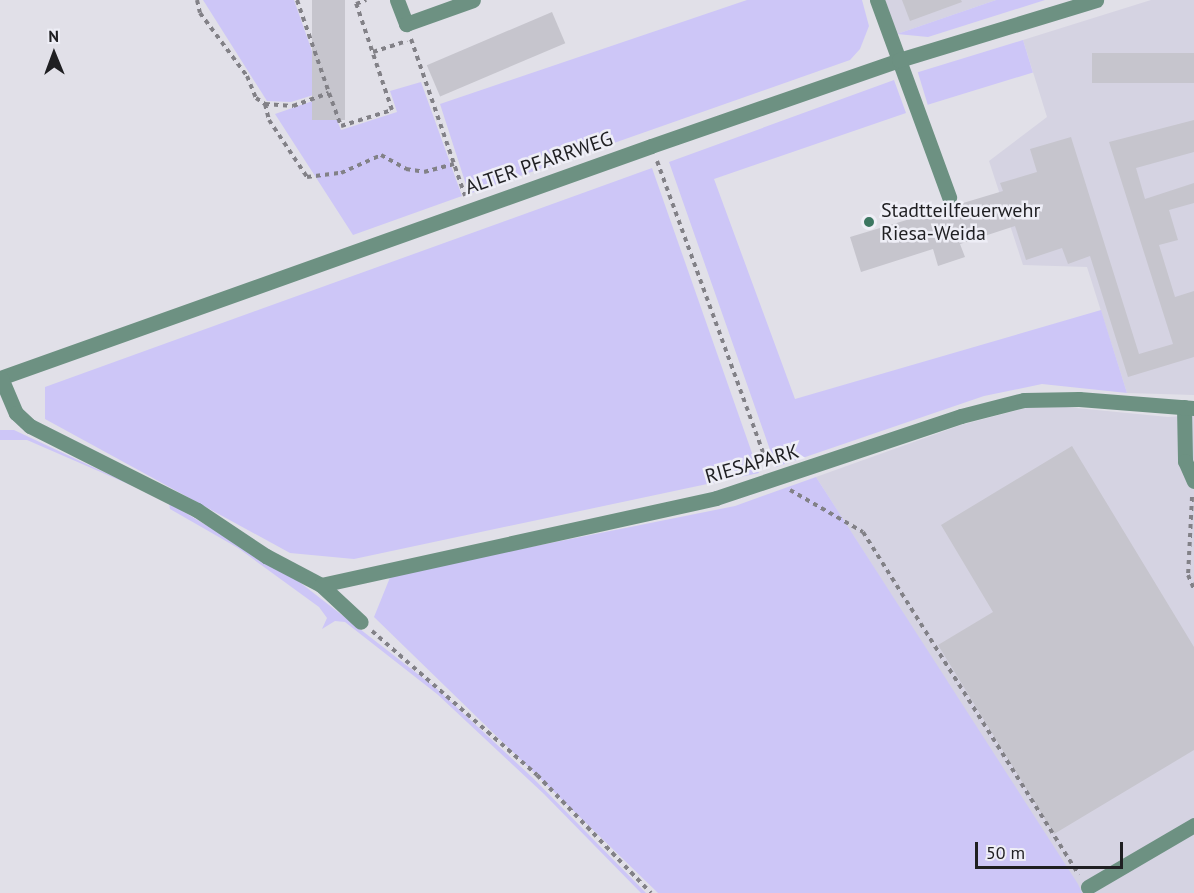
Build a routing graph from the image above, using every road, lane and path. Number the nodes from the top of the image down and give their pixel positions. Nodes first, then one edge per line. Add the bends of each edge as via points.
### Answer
1 (197, 0) edge
2 (297, 0) edge
3 (366, 0) edge
4 (397, 0) edge
5 (473, 0) edge
6 (877, 0) edge
7 (1096, 0) edge
8 (356, 2) edge
9 (406, 24) junction
10 (411, 40) junction
11 (373, 52) junction
12 (899, 60) junction
13 (329, 93) junction
14 (266, 104) junction
15 (651, 146) junction
16 (454, 164) junction
17 (949, 197) dead end
18 (471, 210) junction
19 (0, 378) edge
20 (1189, 407) edge
21 (1194, 480) edge
22 (773, 481) junction
23 (1194, 494) edge
24 (321, 585) junction
25 (1194, 589) edge
26 (361, 622) joint
27 (1194, 825) edge
28 (1088, 887) joint
29 (651, 893) edge

1 - 14 path via 200,13 247,76 256,98
2 - 13 path
3 - 8 path
4 - 9 street
5 - 9 street
6 - 12 street
7 - 12 street, ALTER PFARRWEG
8 - 11 path
9 - 10 path
10 - 11 path
10 - 16 path
11 - 13 path via 392,111 341,126
12 - 15 street, ALTER PFARRWEG
12 - 17 street
13 - 14 path via 293,106
14 - 16 path via 269,120 307,177 341,173 381,155 406,169 424,172
15 - 18 street, ALTER PFARRWEG
15 - 22 path
16 - 18 path
18 - 19 street, ALTER PFARRWEG
19 - 24 street via 16,413 30,426 197,510 266,556
20 - 21 street via 1185,461
20 - 22 street, RIESAPARK via 1079,399 1024,400 961,416
22 - 24 street, RIESAPARK via 666,510
22 - 28 path via 863,532
23 - 25 path via 1188,530 1188,575
24 - 26 street
26 - 29 path via 537,775
27 - 28 street

